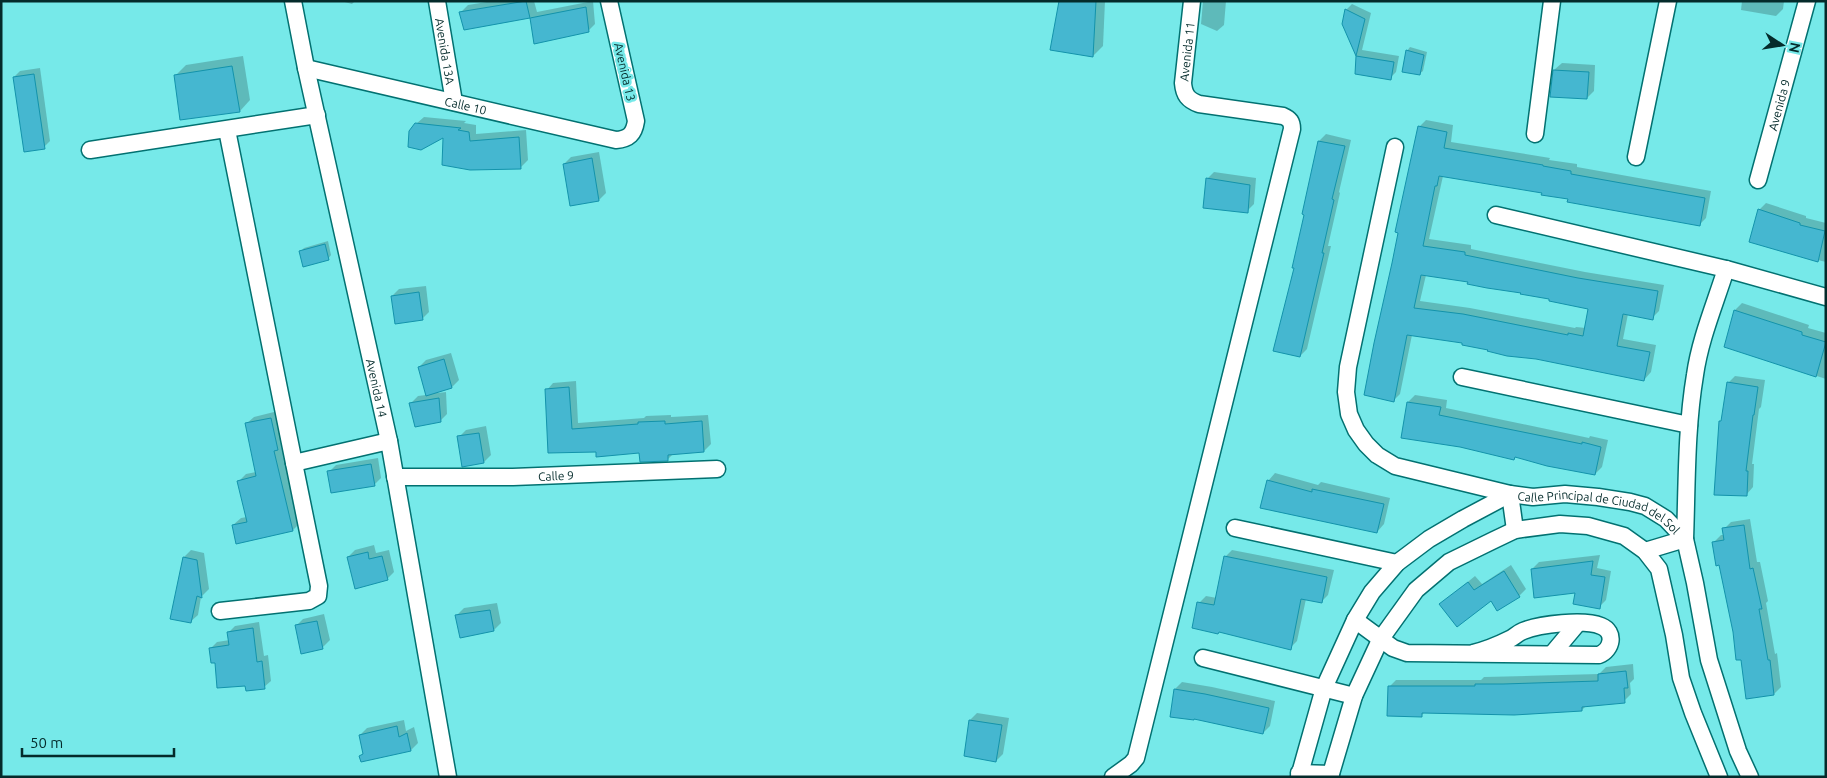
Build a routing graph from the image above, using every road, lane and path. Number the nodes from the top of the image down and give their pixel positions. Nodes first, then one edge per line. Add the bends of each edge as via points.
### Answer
1 (293, 1) edge
2 (437, 1) edge
3 (609, 1) edge
4 (1192, 1) edge
5 (1552, 1) edge
6 (1668, 1) edge
7 (1807, 1) edge
8 (306, 68) junction
9 (454, 102) junction
10 (317, 115) junction
11 (227, 130) junction
12 (1535, 134) dead end
13 (626, 140) joint
14 (1395, 147) dead end
15 (90, 150) dead end
16 (1636, 158) dead end
17 (1758, 180) dead end
18 (1496, 215) dead end
19 (1726, 269) junction
20 (1826, 297) edge
21 (1462, 377) dead end
22 (1689, 424) junction
23 (389, 441) junction
24 (294, 463) junction
25 (717, 469) dead end
26 (395, 477) junction
27 (1510, 494) junction
28 (1235, 528) dead end
29 (1515, 530) junction
30 (1685, 539) junction
31 (1645, 551) junction
32 (1397, 563) junction
33 (220, 612) dead end
34 (1355, 620) junction
35 (1578, 623) junction
36 (1380, 640) junction
37 (1473, 653) junction
38 (1552, 654) junction
39 (1203, 658) dead end
40 (1324, 688) junction
41 (1354, 696) junction
42 (1738, 751) junction
43 (1711, 758) junction
44 (1299, 775) edge
45 (1330, 776) edge
46 (448, 777) edge
47 (1113, 777) edge
48 (1719, 777) edge
49 (1750, 777) edge

1 - 8 street, Avenida 14
2 - 9 street, Avenida 13A
3 - 13 street, Avenida 13 via 636,122 634,132
4 - 47 street, Avenida 11 via 1184,94 1190,101 1200,104 1283,116 1292,123 1292,129 1136,758
5 - 12 street
6 - 16 street
7 - 17 street, Avenida 9
8 - 9 street, Calle 10
8 - 10 street, Avenida 14
9 - 13 street, Calle 10
10 - 11 street
10 - 23 street, Avenida 14
11 - 15 street
11 - 24 street
14 - 27 street via 1348,367 1346,392 1349,414 1366,444 1395,466
18 - 19 street
19 - 20 street
19 - 22 street via 1695,374
21 - 22 street
22 - 30 street
23 - 24 street
23 - 26 street, Avenida 14
24 - 33 street via 319,586 318,596 309,601
25 - 26 street, Calle 9 via 513,477
26 - 46 street, Avenida 14
27 - 29 street
27 - 30 street, Calle Principal de Ciudad del Sol via 1533,497 1566,494 1630,502 1645,506 1666,519
27 - 32 street, Calle Principal de Ciudad del Sol via 1463,519
28 - 32 street
29 - 31 street, Calle Principal de Ciudad del Sol via 1560,524 1588,526 1624,536
29 - 36 street, Calle Principal de Ciudad del Sol via 1449,562 1416,590
30 - 31 street
30 - 42 street, Calle Principal de Ciudad del Sol via 1708,660
31 - 43 street, Calle Principal de Ciudad del Sol via 1659,569 1681,678
32 - 34 street, Calle Principal de Ciudad del Sol via 1372,592
34 - 36 street
34 - 40 street, Calle Principal de Ciudad del Sol
35 - 37 street via 1550,624 1523,631 1491,648
35 - 38 street
35 - 38 street via 1598,625 1606,630 1611,640 1608,649 1599,655
36 - 37 street via 1407,653
36 - 41 street, Calle Principal de Ciudad del Sol
37 - 38 street
39 - 40 street
40 - 41 street
40 - 44 street, Calle Principal de Ciudad del Sol
41 - 45 street, Calle Principal de Ciudad del Sol
42 - 43 street
42 - 49 street, Calle Principal de Ciudad del Sol
43 - 48 street, Calle Principal de Ciudad del Sol
44 - 45 street

